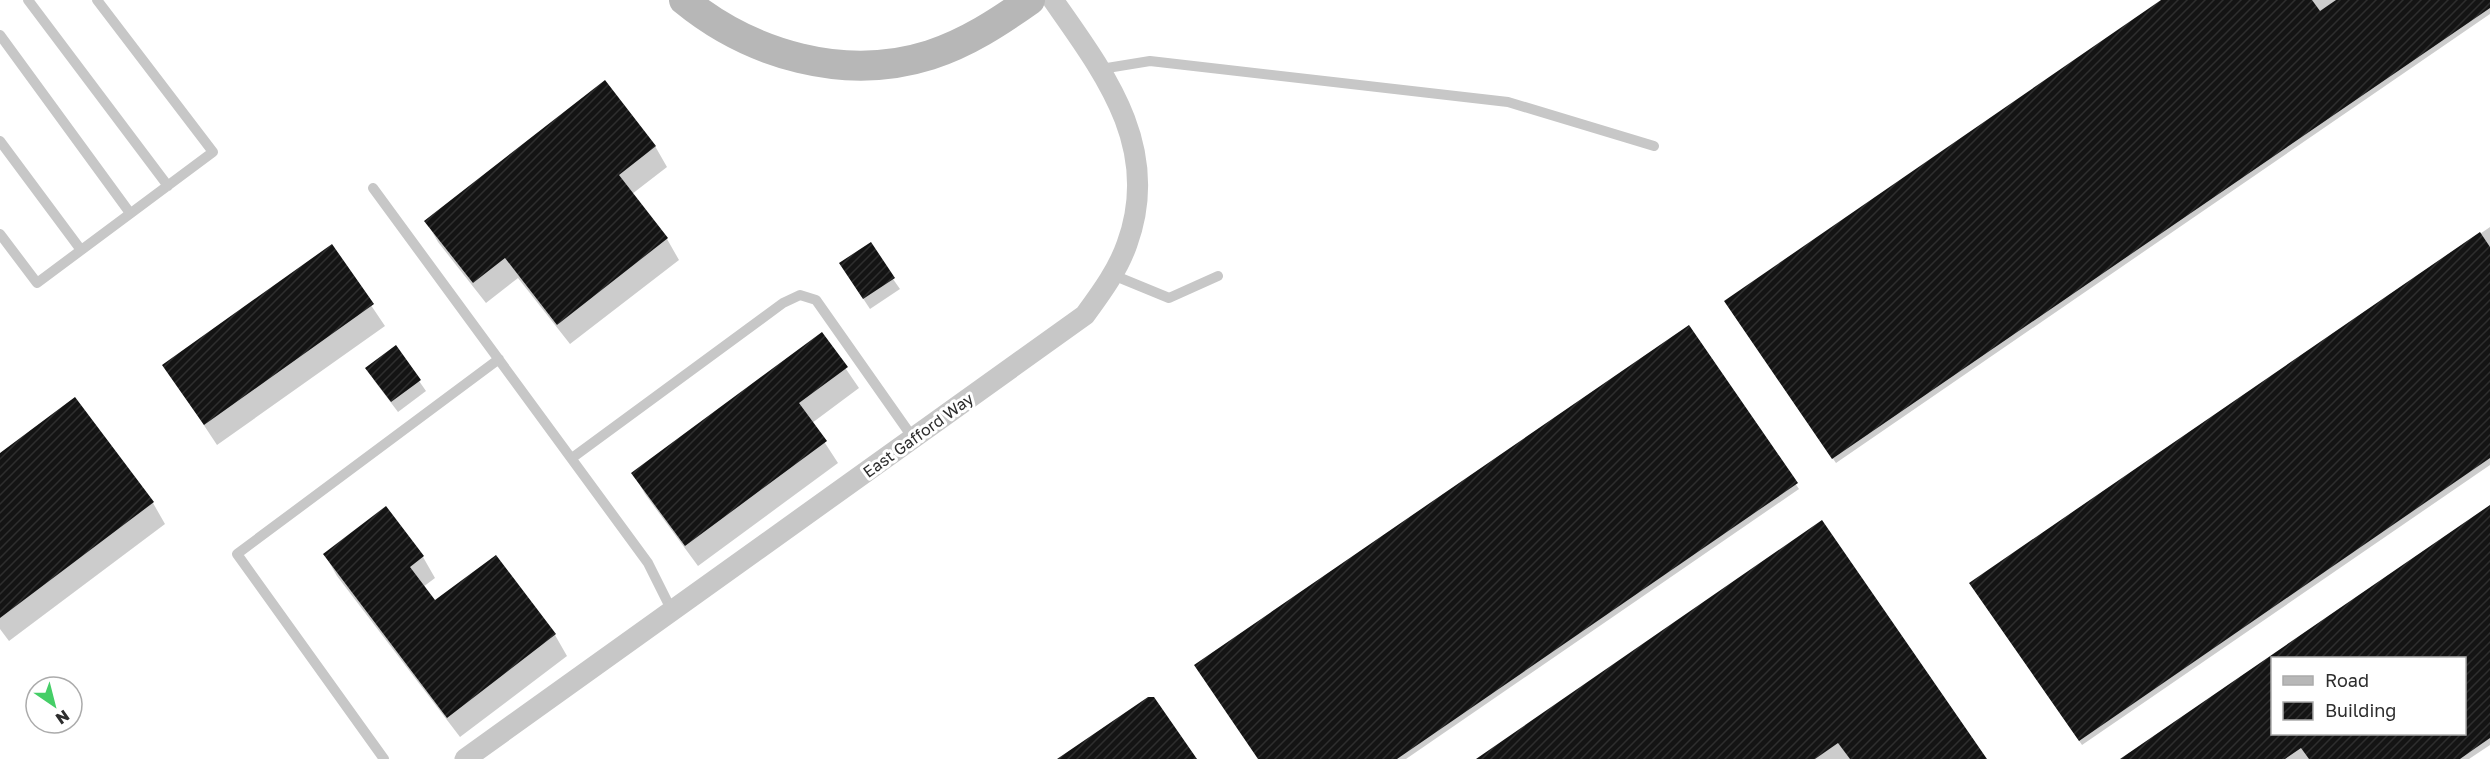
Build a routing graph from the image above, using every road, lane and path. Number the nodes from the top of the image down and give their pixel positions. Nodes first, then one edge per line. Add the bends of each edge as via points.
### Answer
1 (28, 0) edge
2 (97, 0) edge
3 (684, 0) edge
4 (1030, 0) edge
5 (1053, 0) edge
6 (0, 35) edge
7 (1101, 69) junction
8 (0, 141) edge
9 (1654, 146) dead end
10 (168, 186) junction
11 (373, 188) dead end
12 (130, 213) junction
13 (0, 234) edge
14 (81, 250) junction
15 (1113, 275) junction
16 (1218, 276) dead end
17 (499, 359) junction
18 (913, 438) junction
19 (572, 458) junction
20 (672, 610) junction
21 (384, 759) edge
22 (465, 759) edge

1 - 10 lane
2 - 10 lane via 213,152
3 - 4 street via 755,43 810,61 852,66 888,64 929,55 970,39
5 - 7 street, East Gafford Way
6 - 12 lane
7 - 9 lane via 1150,61 1508,102
7 - 15 street, East Gafford Way via 1128,123 1137,184 1128,244
8 - 14 lane
10 - 12 lane
11 - 17 lane
12 - 14 lane
13 - 14 lane via 36,283
15 - 16 lane via 1168,298
15 - 18 street, East Gafford Way via 1085,315
17 - 19 lane
17 - 21 lane via 237,554
18 - 19 lane via 816,300 800,295 783,303
18 - 20 street, East Gafford Way
19 - 20 lane via 648,563
20 - 22 street, East Gafford Way

